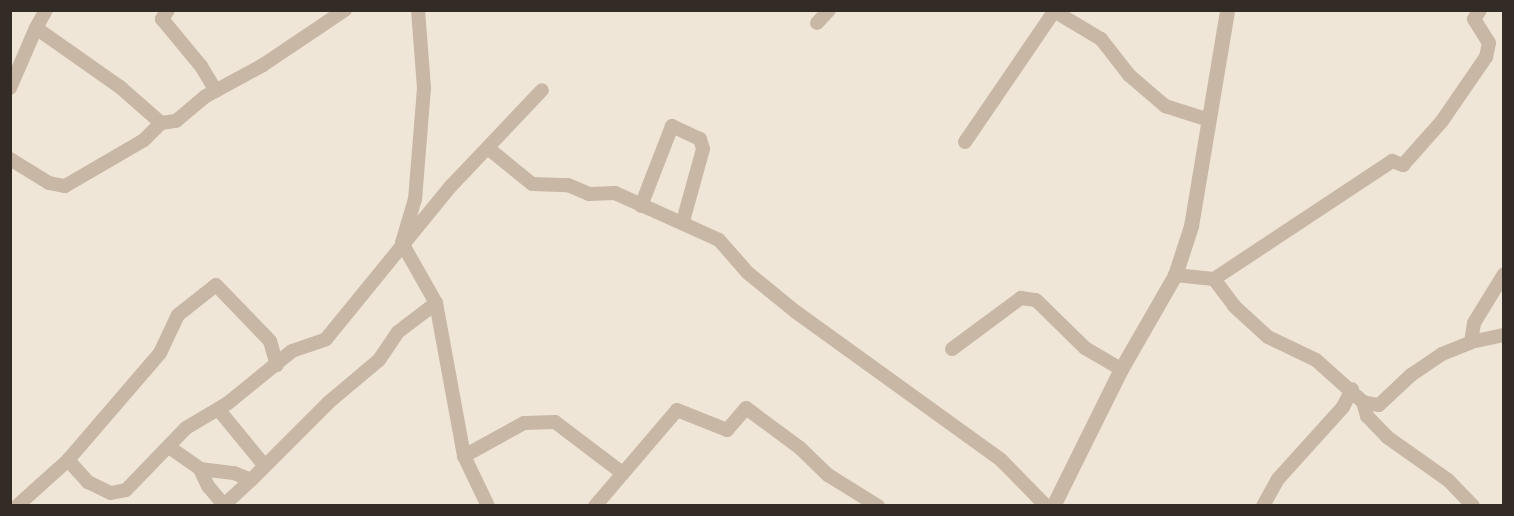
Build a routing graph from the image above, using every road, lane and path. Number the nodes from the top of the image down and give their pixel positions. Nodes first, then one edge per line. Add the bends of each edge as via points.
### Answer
1 (46, 10) edge
2 (168, 10) edge
3 (345, 10) edge
4 (418, 10) edge
5 (830, 10) edge
6 (1227, 10) edge
7 (1480, 10) edge
8 (1054, 11) edge
9 (817, 24) dead end
10 (36, 28) junction
11 (10, 88) edge
12 (542, 90) dead end
13 (216, 91) junction
14 (1206, 119) junction
15 (161, 123) junction
16 (965, 142) dead end
17 (489, 149) junction
18 (10, 159) edge
19 (641, 206) junction
20 (683, 221) junction
21 (402, 243) junction
22 (1503, 274) edge
23 (1174, 275) junction
24 (1214, 279) junction
25 (435, 303) junction
26 (1503, 335) edge
27 (1471, 342) junction
28 (952, 349) dead end
29 (276, 365) junction
30 (1121, 369) junction
31 (1352, 389) junction
32 (1363, 402) junction
33 (218, 409) junction
34 (169, 447) junction
35 (464, 456) junction
36 (68, 460) junction
37 (264, 465) junction
38 (200, 470) junction
39 (621, 472) junction
40 (251, 480) junction
41 (225, 505) edge
42 (17, 506) edge
43 (488, 506) edge
44 (595, 506) edge
45 (878, 506) edge
46 (1046, 506) edge
47 (1053, 506) edge
48 (1263, 506) edge
49 (1473, 506) edge

1 - 10 street
2 - 13 street via 162,19
3 - 13 street via 263,66
4 - 21 street via 424,88 415,199
5 - 9 street
6 - 14 street
7 - 24 street via 1474,19 1489,43 1486,57 1442,121 1403,165 1392,161
8 - 14 street via 1101,39 1129,75 1165,106
8 - 16 street
10 - 11 street
10 - 15 street via 120,87
12 - 17 street via 504,127
13 - 15 street via 176,121
14 - 23 street via 1191,225
15 - 18 street via 124,153 65,186 49,183
17 - 19 street via 532,184 568,185 589,194 615,193
17 - 21 street
19 - 20 street
19 - 20 street via 672,126 700,139 703,149
20 - 46 street via 719,240 748,273 822,333 872,364 897,387 1000,460
21 - 25 street
21 - 29 street via 326,339 308,342
22 - 27 street via 1474,322
23 - 24 street
23 - 30 street
24 - 31 street via 1234,306 1268,337 1316,360
25 - 35 street
25 - 37 street via 398,332 379,360
26 - 27 street
27 - 32 street via 1411,375 1379,405
28 - 30 street via 1021,298 1036,300 1085,348
29 - 33 street
29 - 36 street via 270,341 216,285 178,315 160,353
30 - 47 street
31 - 32 street
31 - 48 street via 1343,407 1278,479
32 - 49 street via 1367,416 1387,437 1448,480
33 - 34 street via 186,428
33 - 37 street
34 - 36 street via 126,490 111,493 88,482
34 - 38 street
35 - 39 street via 524,423 555,422
35 - 43 street
36 - 42 street
37 - 40 street
38 - 40 street via 234,473
38 - 41 street
39 - 44 street
39 - 45 street via 677,410 727,430 746,408 800,448 828,476
40 - 41 street

